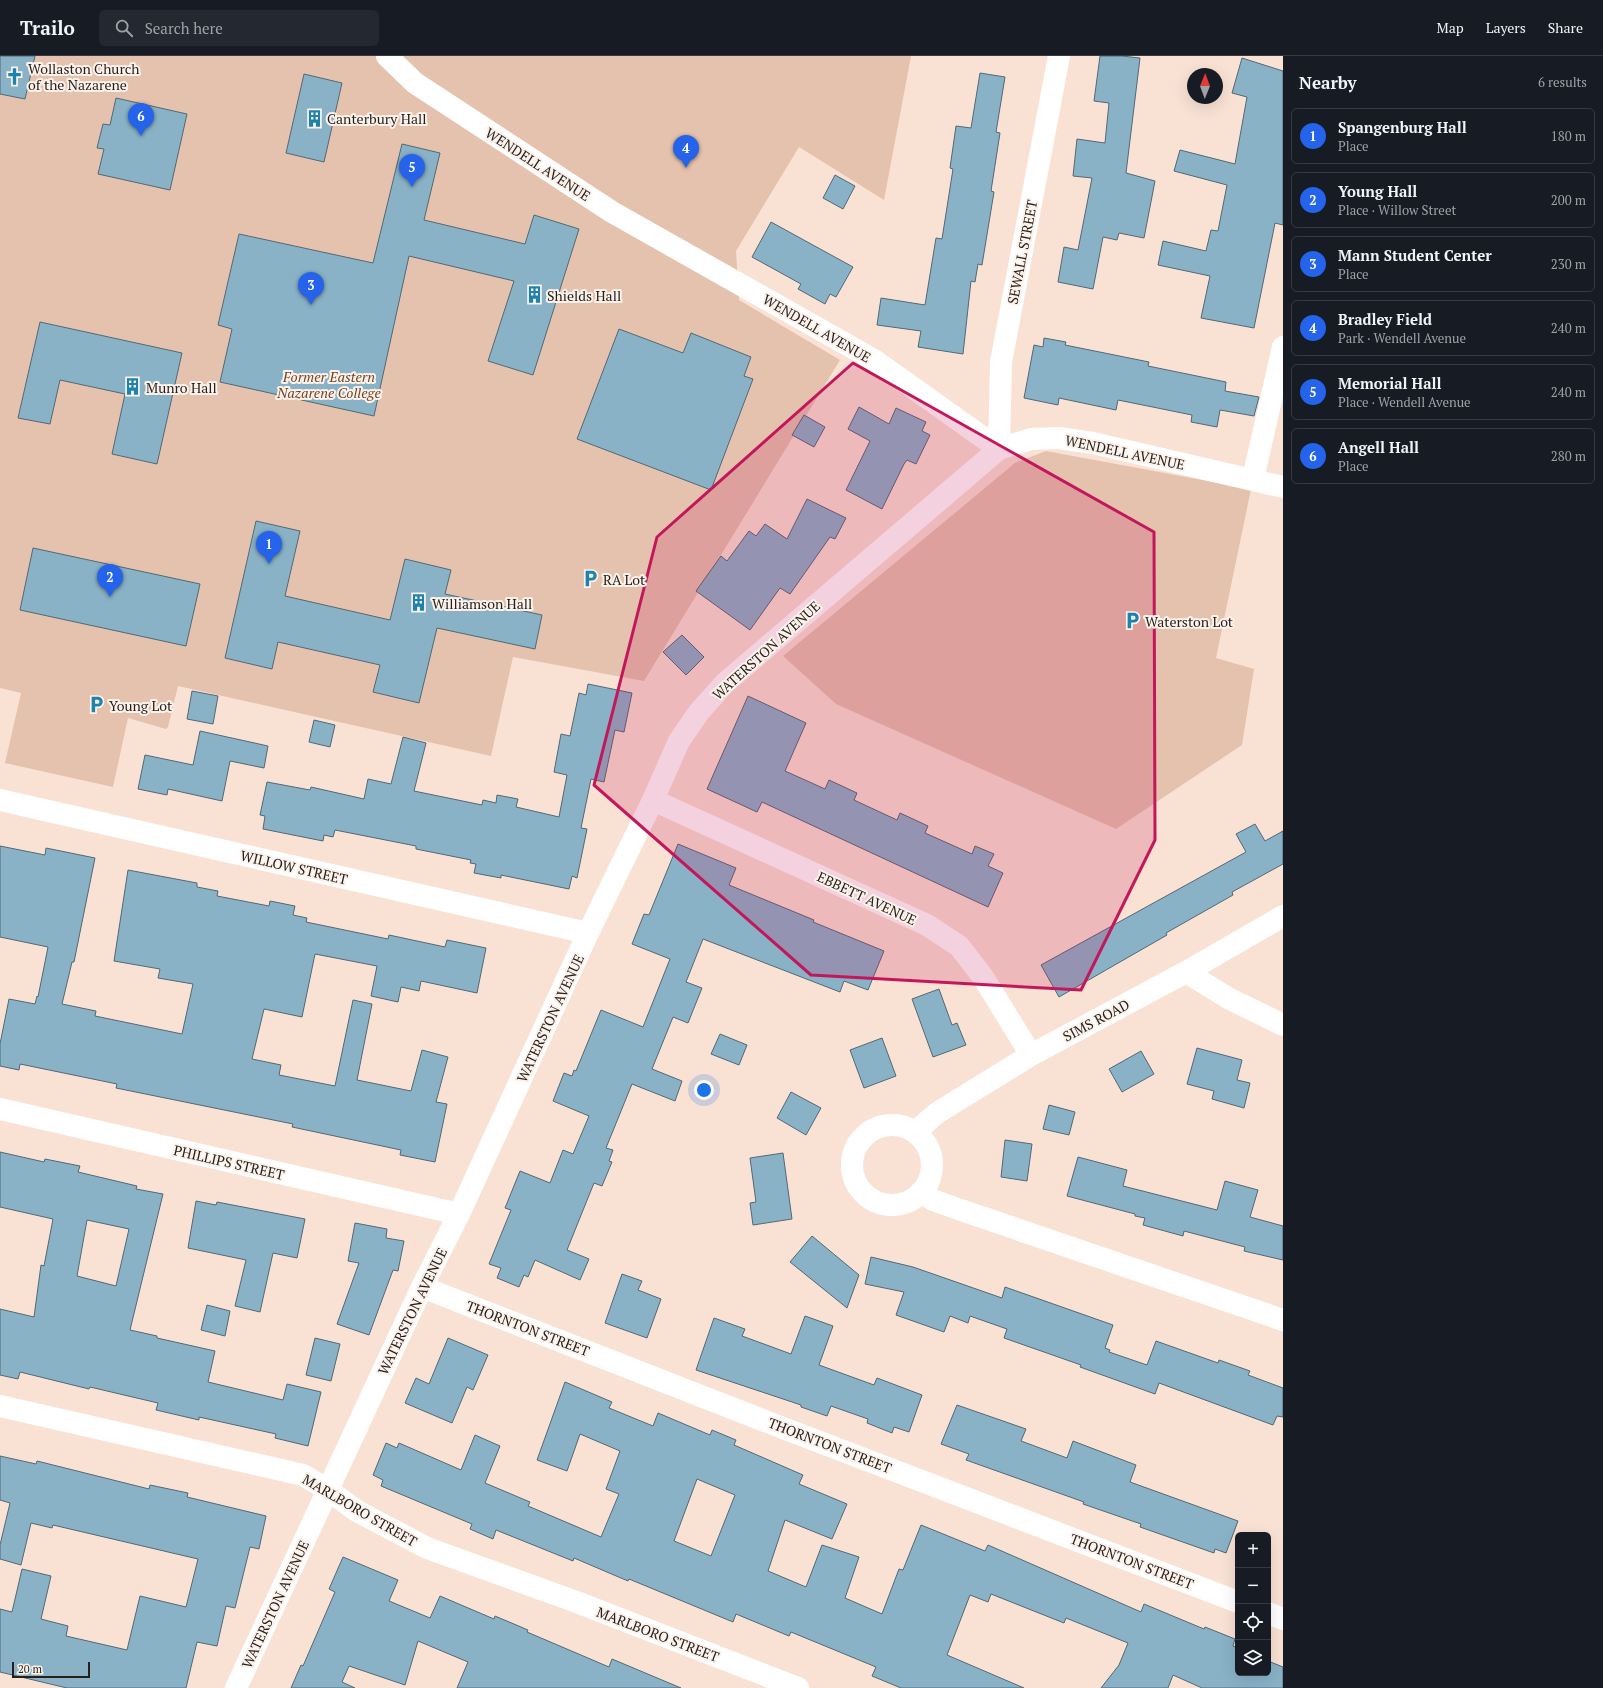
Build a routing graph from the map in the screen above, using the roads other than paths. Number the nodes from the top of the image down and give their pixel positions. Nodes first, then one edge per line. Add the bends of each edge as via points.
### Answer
1 (387, 56) edge
2 (1059, 56) edge
3 (1283, 347) edge
4 (999, 449) junction
5 (1253, 479) junction
6 (1283, 487) edge
7 (0, 800) edge
8 (653, 800) junction
9 (1283, 916) edge
10 (588, 933) junction
11 (1186, 972) junction
12 (1283, 1026) edge
13 (1031, 1055) junction
14 (0, 1109) edge
15 (915, 1132) junction
16 (922, 1192) junction
17 (459, 1214) junction
18 (422, 1287) junction
19 (1283, 1320) edge
20 (0, 1406) edge
21 (328, 1490) junction
22 (1235, 1601) edge
23 (1271, 1614) edge
24 (1283, 1619) edge
25 (236, 1688) edge
26 (798, 1688) edge

1 - 4 street, WENDELL AVENUE via 415,83 612,212 874,360
2 - 4 street, SEWALL STREET via 1001,362
3 - 5 street
4 - 5 street, WENDELL AVENUE via 1031,439 1058,438 1093,443
4 - 8 street, WATERSTON AVENUE via 725,683 699,712 679,741
5 - 6 street, WENDELL AVENUE
7 - 10 street, WILLOW STREET
8 - 10 street, WATERSTON AVENUE
8 - 13 street, EBBETT AVENUE via 927,925 959,946 983,978
9 - 11 street, SIMS ROAD
10 - 17 street, WATERSTON AVENUE
11 - 12 street via 1228,998
11 - 13 street, SIMS ROAD
13 - 15 street, SIMS ROAD via 937,1113
14 - 17 street, PHILLIPS STREET
15 - 16 street via 928,1147 932,1166 929,1180
15 - 16 street via 895,1125 874,1128 860,1139 853,1154 853,1175 862,1192 874,1201 894,1205 908,1201
16 - 19 street via 933,1200 958,1209
17 - 18 street, WATERSTON AVENUE
18 - 21 street, WATERSTON AVENUE
18 - 22 street, THORNTON STREET
20 - 21 street, MARLBORO STREET via 302,1475
21 - 25 street, WATERSTON AVENUE
21 - 26 street, MARLBORO STREET via 357,1511 427,1548
23 - 24 street

